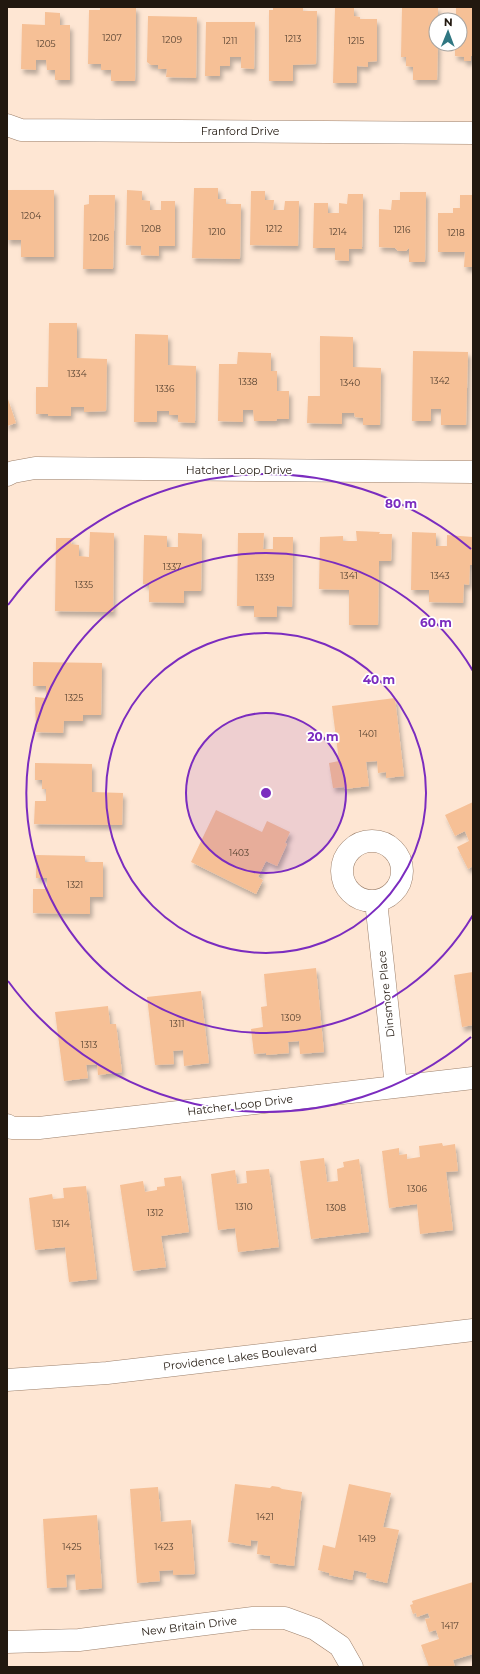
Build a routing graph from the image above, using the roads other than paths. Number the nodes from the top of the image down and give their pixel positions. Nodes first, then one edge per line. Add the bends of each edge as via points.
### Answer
1 (7, 125) edge
2 (473, 133) edge
3 (473, 472) edge
4 (7, 475) edge
5 (376, 901) dead end
6 (473, 1078) edge
7 (396, 1086) junction
8 (7, 1125) edge
9 (473, 1330) edge
10 (7, 1380) edge
11 (7, 1642) edge
12 (352, 1667) edge

1 - 2 street, Franford Drive via 21,130
3 - 4 street, Hatcher Loop Drive via 35,468
5 - 7 street, Dinsmore Place
6 - 7 street, Hatcher Loop Drive
7 - 8 street, Hatcher Loop Drive via 39,1128 12,1128
9 - 10 street, Providence Lakes Boulevard via 107,1373
11 - 12 street, New Britain Drive via 79,1640 253,1618 286,1618 315,1629 340,1646

